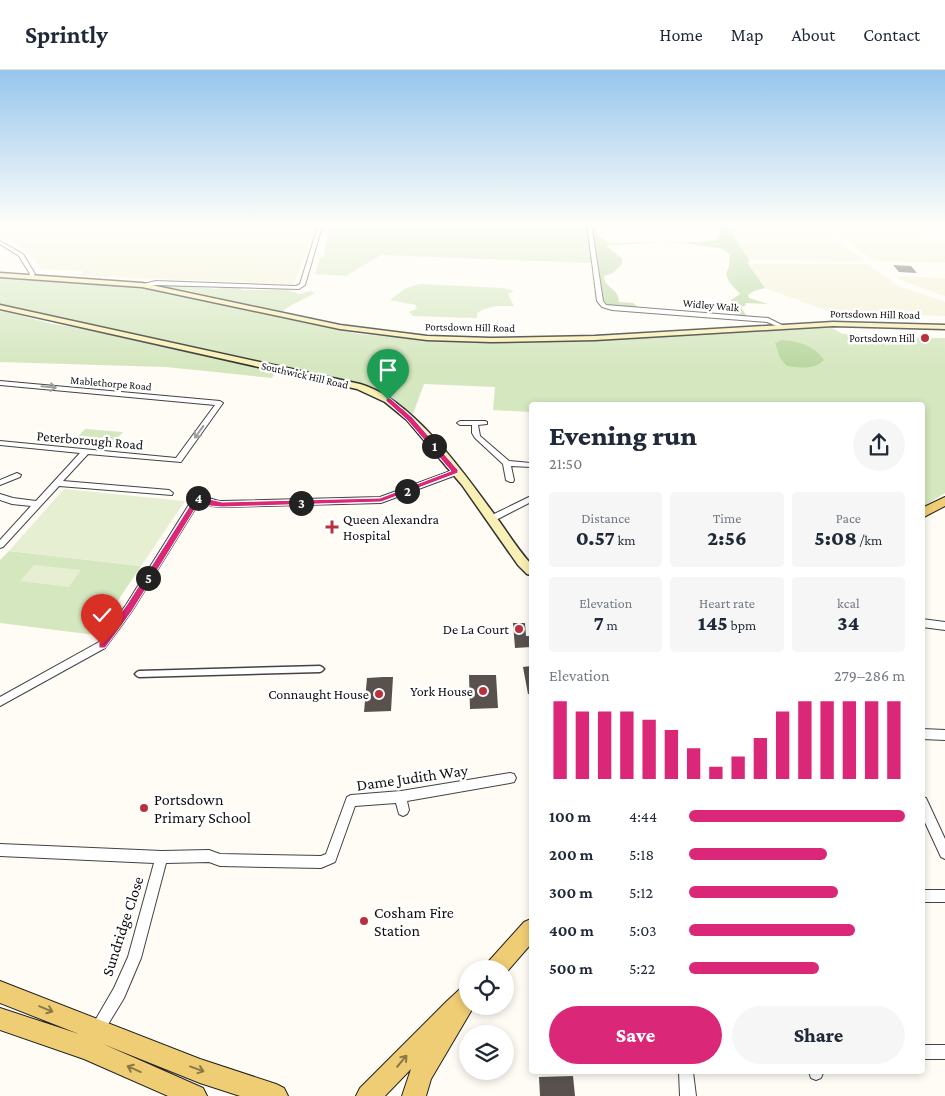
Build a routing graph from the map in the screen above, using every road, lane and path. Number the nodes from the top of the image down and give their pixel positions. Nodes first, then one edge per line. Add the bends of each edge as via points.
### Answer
1 (31, 271) edge
2 (306, 271) edge
3 (596, 271) edge
4 (0, 275) edge
5 (30, 277) junction
6 (142, 285) junction
7 (0, 307) edge
8 (781, 326) junction
9 (945, 327) edge
10 (0, 383) edge
11 (460, 422) dead end
12 (475, 423) junction
13 (485, 423) dead end
14 (0, 444) edge
15 (85, 452) junction
16 (178, 460) joint
17 (507, 463) junction
18 (529, 465) edge
19 (456, 472) junction
20 (17, 475) dead end
21 (510, 480) dead end
22 (58, 482) junction
23 (0, 483) edge
24 (169, 493) dead end
25 (0, 497) edge
26 (529, 500) edge
27 (945, 500) edge
28 (38, 504) junction
29 (925, 512) edge
30 (490, 519) junction
31 (0, 545) edge
32 (529, 570) edge
33 (925, 623) edge
34 (945, 626) edge
35 (320, 669) dead end
36 (139, 674) dead end
37 (0, 702) edge
38 (925, 734) edge
39 (945, 736) edge
40 (510, 778) dead end
41 (401, 797) junction
42 (925, 809) edge
43 (403, 810) dead end
44 (0, 850) edge
45 (945, 853) edge
46 (209, 856) joint
47 (162, 857) junction
48 (925, 896) edge
49 (945, 896) edge
50 (529, 931) edge
51 (503, 960) edge
52 (0, 992) edge
53 (459, 1005) edge
54 (459, 1014) edge
55 (0, 1018) edge
56 (91, 1039) junction
57 (925, 1052) edge
58 (945, 1052) edge
59 (686, 1074) edge
60 (195, 1096) edge
61 (276, 1096) edge
62 (368, 1096) edge
63 (414, 1096) edge
64 (688, 1096) edge

1 - 5 street
2 - 6 street via 302,285 297,288
3 - 8 street, Widley Walk via 600,301 604,306 768,320
4 - 5 main road, Portsdown Hill Road
5 - 6 main road, Portsdown Hill Road
6 - 8 main road, Portsdown Hill Road via 340,327 427,338 595,338
7 - 19 main road, Southwick Hill Road via 360,387 388,400 410,418
8 - 9 main road, Portsdown Hill Road
10 -> 16 street, Mablethorpe Road via 220,402
11 - 12 street
12 - 13 street
12 - 17 street via 477,437
14 - 15 street, Peterborough Road
15 - 16 street, Peterborough Road
15 - 22 street
17 - 18 street
17 - 21 street
19 - 30 main road, Southwick Hill Road
19 - 37 street via 381,500 222,504 198,497 129,608 102,645
20 - 23 street
22 - 24 street
22 - 28 street
25 - 28 street
26 - 30 street
27 - 29 main road
28 - 31 street
30 - 32 main road, Southwick Hill Road
33 - 34 street
35 - 36 street
38 - 39 street
40 - 41 street, Dame Judith Way
41 - 43 street
41 - 46 street, Dame Judith Way via 351,801 331,858 320,862 220,860
42 - 45 street
44 - 47 street, Sundridge Close
46 - 47 street, Sundridge Close
47 - 56 street, Sundridge Close via 134,958 119,993
48 - 49 street
50 - 51 main road
52 -> 56 main road
62 -> 53 main road
54 - 63 main road via 421,1074
55 - 56 main road
60 -> 56 main road
56 -> 61 main road
57 - 58 street
59 - 64 street

